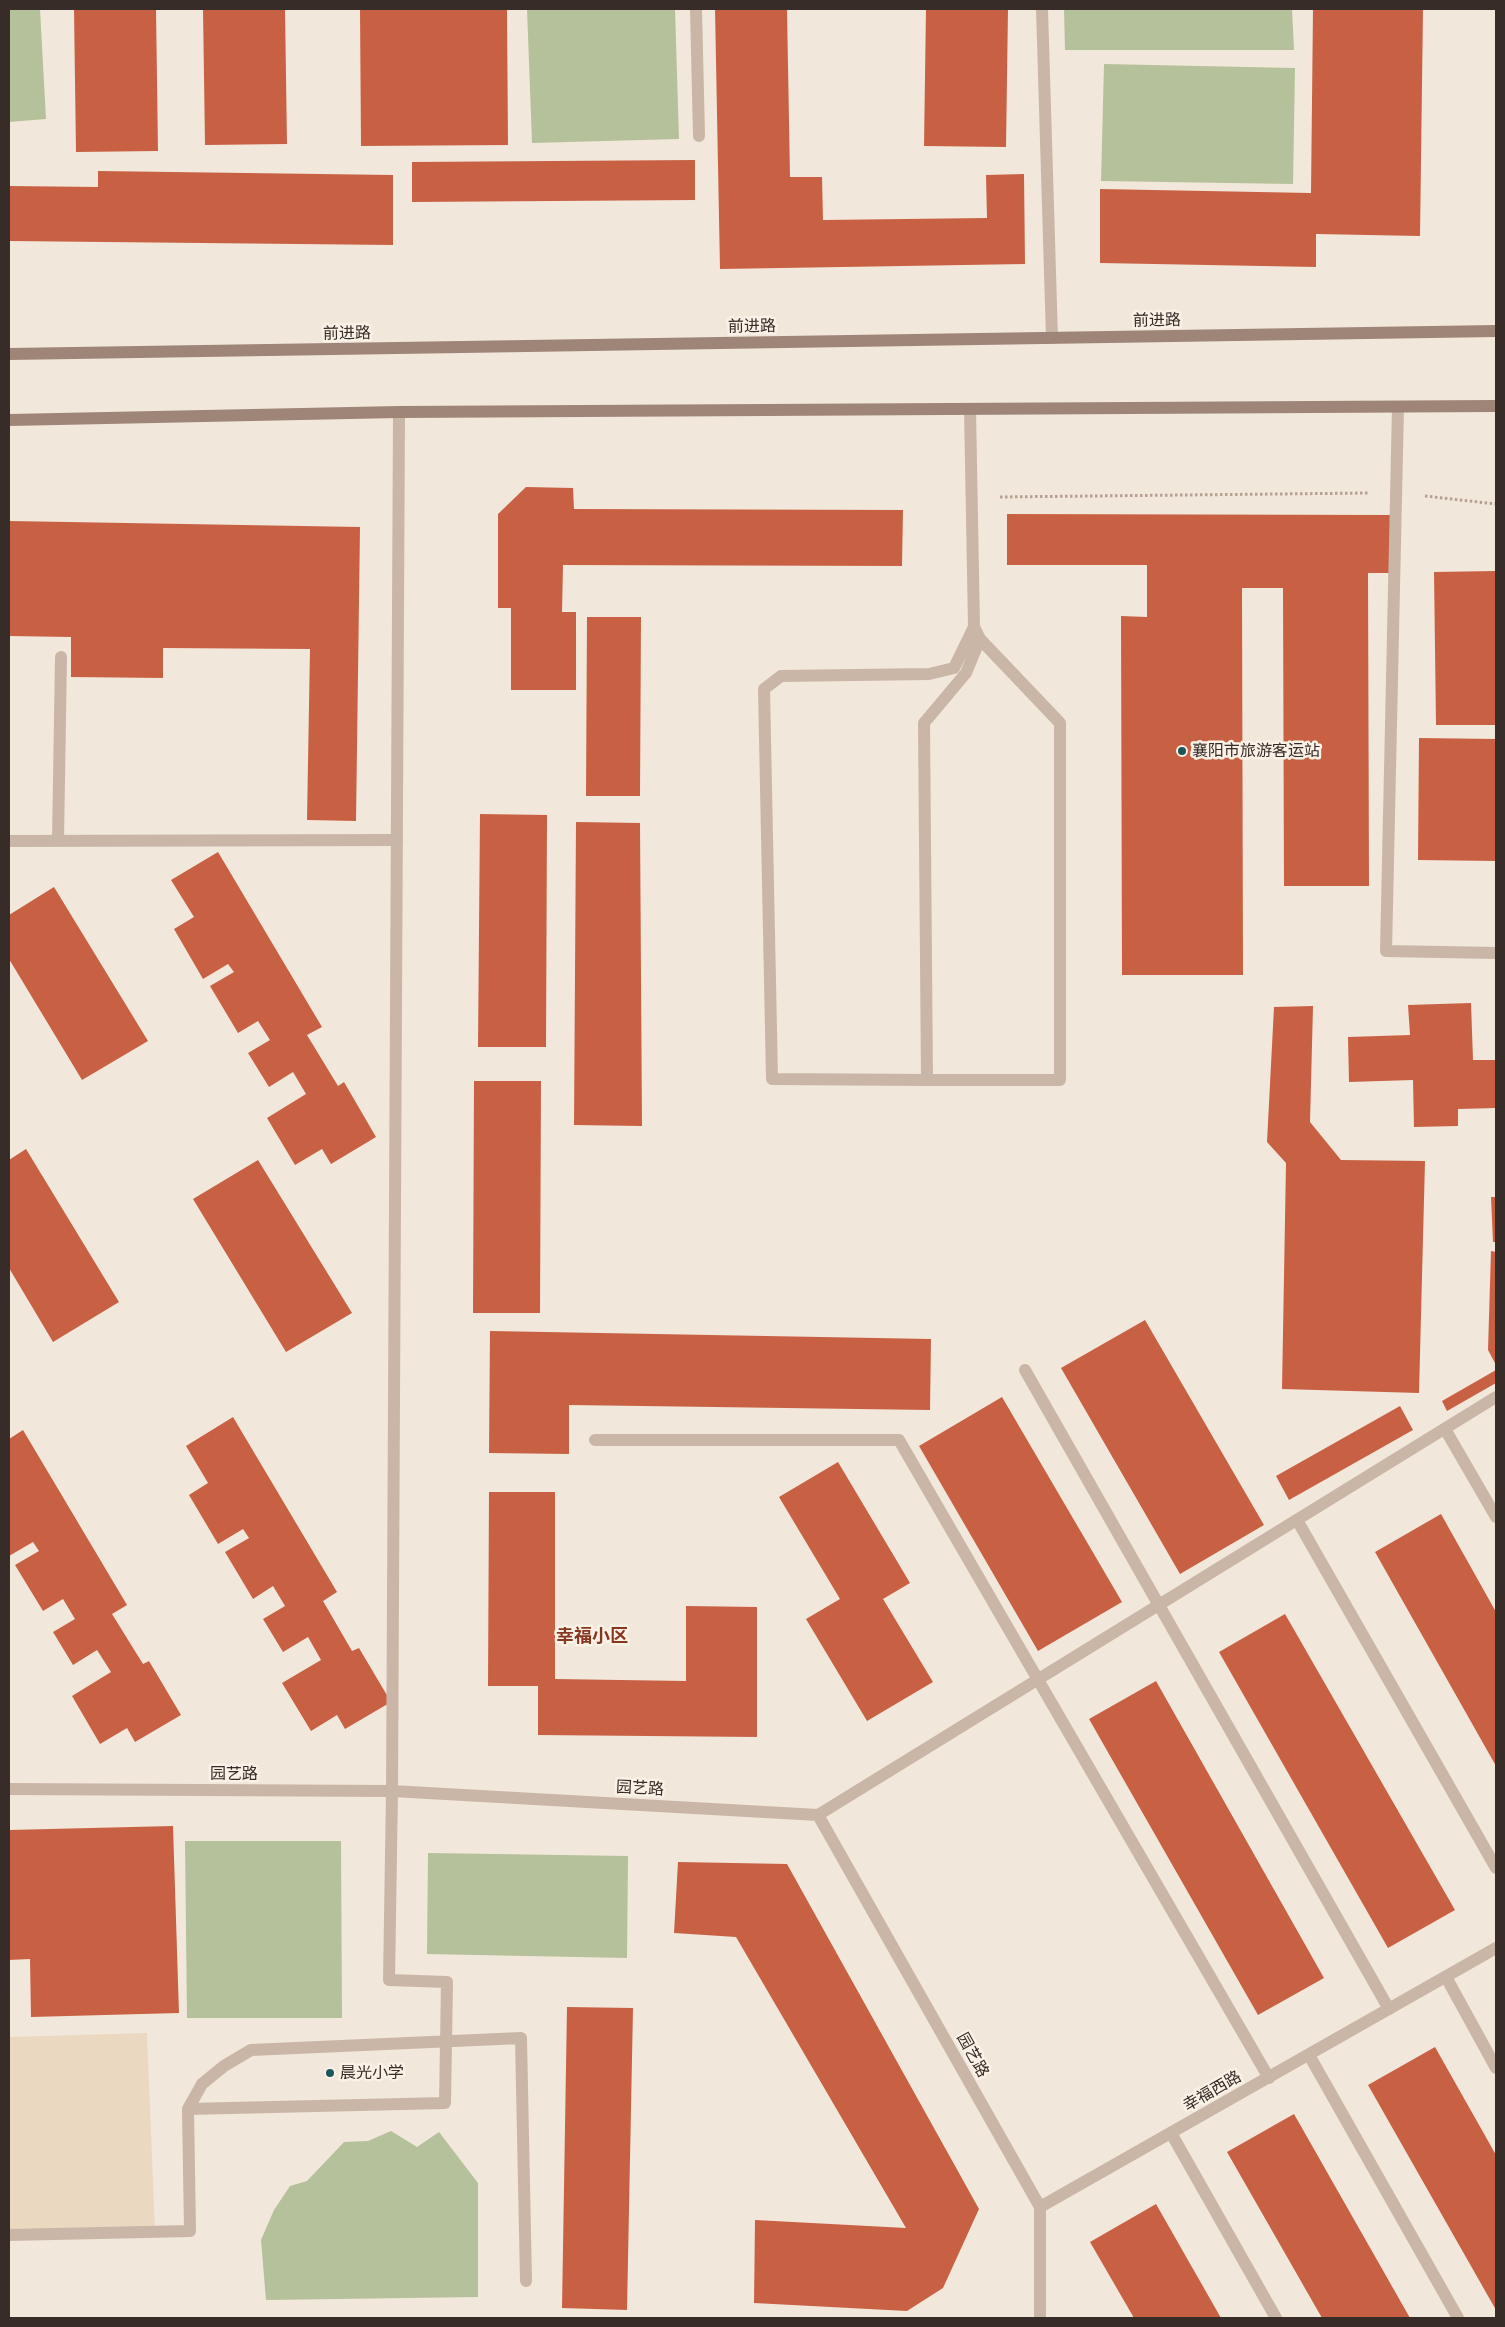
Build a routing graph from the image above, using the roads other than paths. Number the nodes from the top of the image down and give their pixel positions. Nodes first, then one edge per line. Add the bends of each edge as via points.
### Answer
1 (696, 9) edge
2 (1042, 9) edge
3 (699, 136) dead end
4 (1496, 331) edge
5 (1052, 338) junction
6 (9, 354) edge
7 (1496, 406) edge
8 (1398, 407) junction
9 (970, 409) junction
10 (399, 412) junction
11 (9, 420) edge
12 (974, 627) junction
13 (980, 639) junction
14 (61, 657) dead end
15 (397, 840) junction
16 (9, 841) edge
17 (58, 841) junction
18 (1496, 953) edge
19 (926, 1080) junction
20 (1025, 1370) dead end
21 (1496, 1397) edge
22 (1445, 1429) junction
23 (595, 1440) dead end
24 (1496, 1517) edge
25 (1297, 1520) junction
26 (1159, 1604) junction
27 (1038, 1680) junction
28 (9, 1789) edge
29 (392, 1791) junction
30 (818, 1815) junction
31 (1496, 1868) edge
32 (1496, 1948) edge
33 (1446, 1977) junction
34 (1389, 2009) junction
35 (446, 2041) junction
36 (1309, 2054) junction
37 (1496, 2068) edge
38 (1269, 2078) junction
39 (188, 2109) junction
40 (1171, 2133) junction
41 (1040, 2207) junction
42 (9, 2235) edge
43 (526, 2280) dead end
44 (1040, 2318) edge
45 (1276, 2318) edge
46 (1458, 2318) edge

1 - 3 street
2 - 5 street
4 - 5 main road, 前进路
5 - 6 main road, 前进路
7 - 8 main road
8 - 9 main road
8 - 18 street via 1386,951
9 - 10 main road
9 - 12 street
10 - 11 main road
10 - 15 street
12 - 13 street
12 - 19 street via 954,668 929,674 780,676 764,689 772,1079
13 - 19 street via 966,673 924,723
13 - 19 street via 1060,723 1060,1080
14 - 17 street
15 - 17 street
15 - 29 street
16 - 17 street
20 - 26 street
21 - 22 street
22 - 24 street
22 - 25 street
23 - 27 street via 899,1440
25 - 26 street
25 - 31 street
26 - 27 street
26 - 34 street
27 - 30 street
27 - 38 street
28 - 29 street, 园艺路
29 - 30 street, 园艺路
29 - 35 street via 390,1980 447,1982
30 - 41 street, 园艺路
32 - 33 street, 幸福西路
33 - 34 street, 幸福西路
33 - 37 street
34 - 36 street, 幸福西路
35 - 39 street via 251,2050 202,2084
35 - 39 street via 444,2103
35 - 43 street via 521,2038
36 - 38 street, 幸福西路
36 - 46 street
38 - 40 street, 幸福西路
39 - 42 street via 190,2231
40 - 41 street, 幸福西路
40 - 45 street
41 - 44 street

